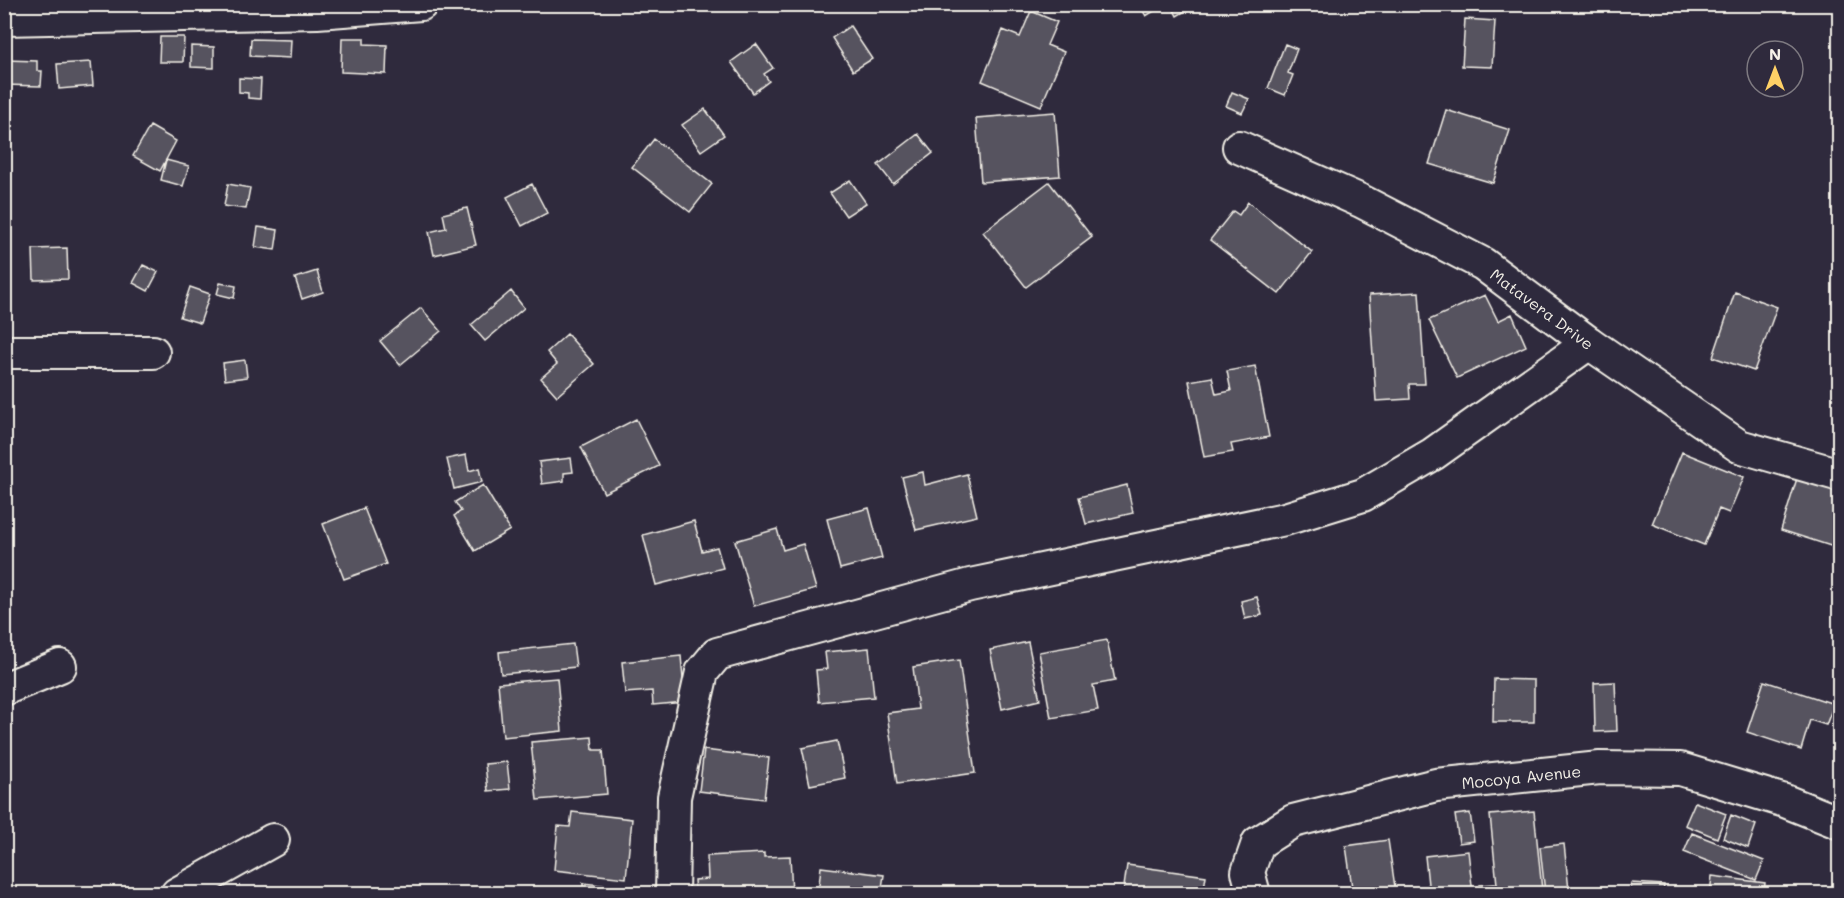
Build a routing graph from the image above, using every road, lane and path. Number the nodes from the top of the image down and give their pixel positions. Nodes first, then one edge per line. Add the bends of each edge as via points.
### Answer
1 (421, 4) edge
2 (87, 10) edge
3 (4, 20) edge
4 (1239, 147) dead end
5 (1589, 343) junction
6 (4, 352) edge
7 (153, 352) dead end
8 (1839, 475) edge
9 (60, 666) dead end
10 (4, 689) edge
11 (1839, 823) edge
12 (273, 840) dead end
13 (177, 894) edge
14 (672, 894) edge
15 (1254, 894) edge

1 - 2 street via 317,12
2 - 3 street
4 - 5 street, Matavera Drive via 1361,201 1483,264
5 - 8 street, Matavera Drive via 1739,446
5 - 14 street via 1433,454 1363,495 1285,519 970,585 717,654 702,672 674,797
6 - 7 street
9 - 10 street
11 - 15 street, Mocoya Avenue via 1785,801 1680,769 1600,768 1436,785 1293,821 1258,843 1248,872
12 - 13 street

